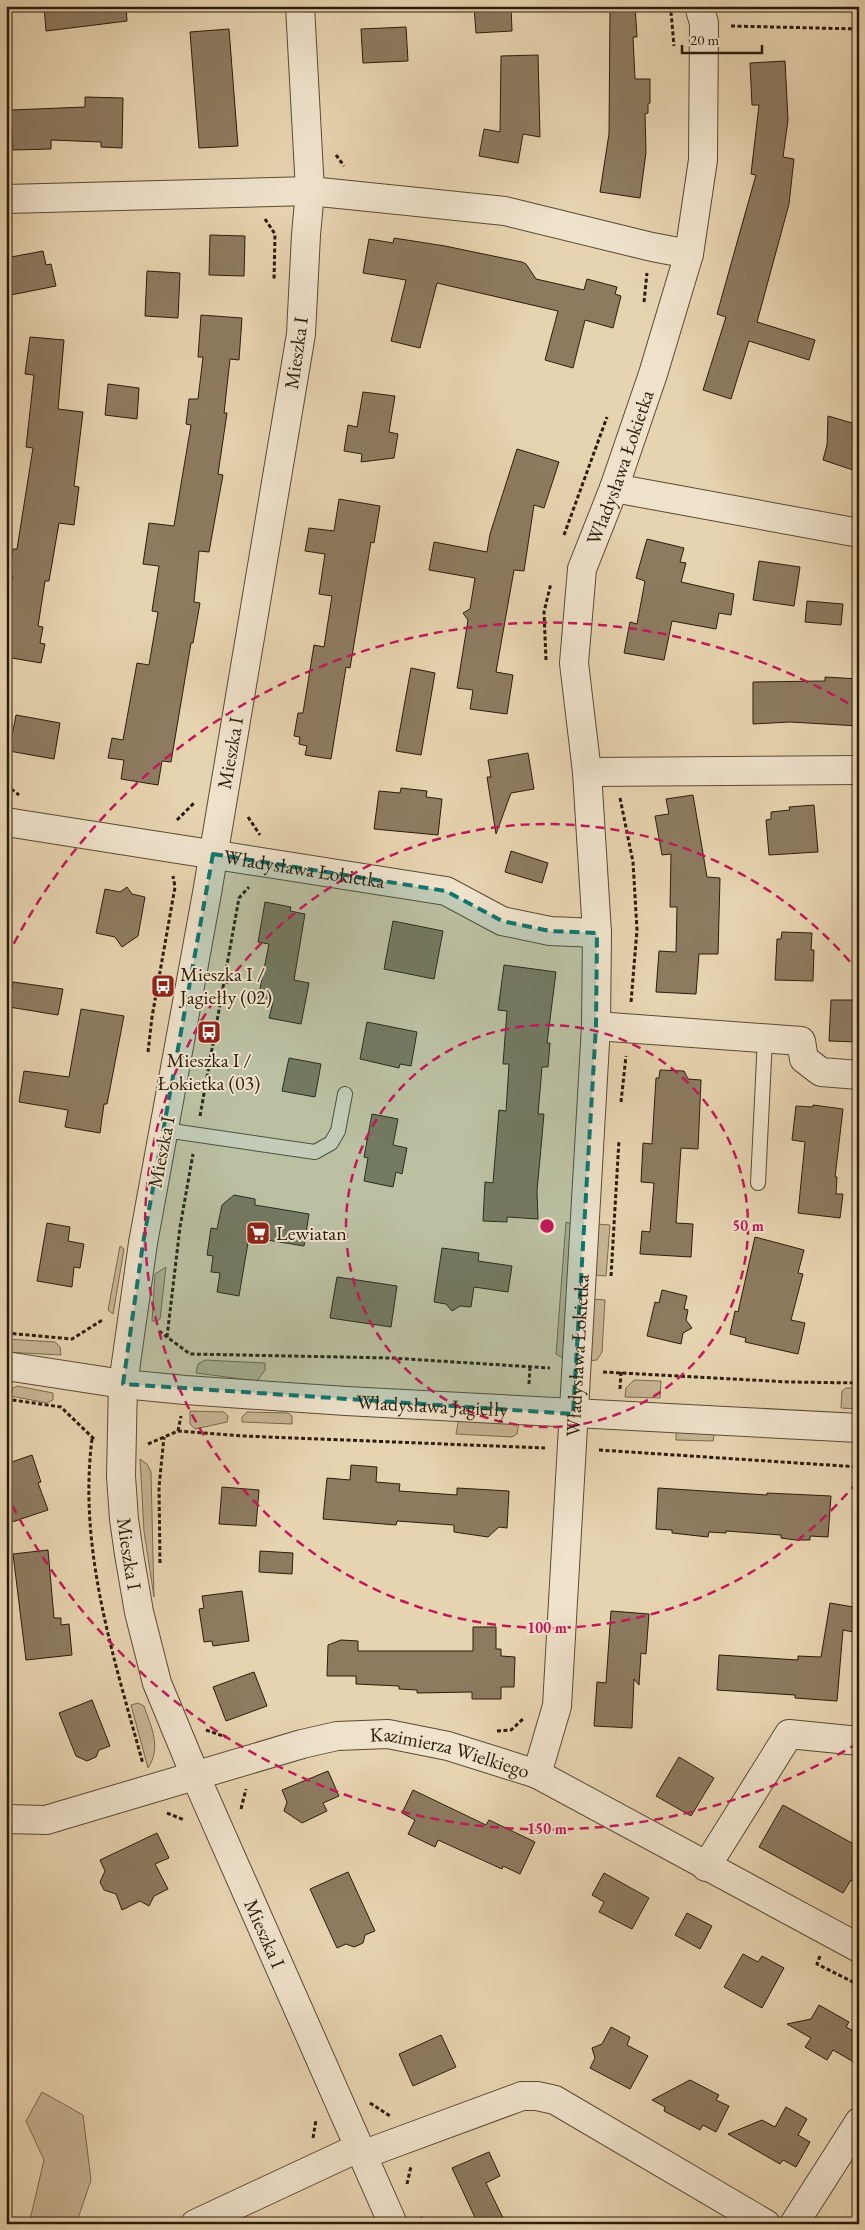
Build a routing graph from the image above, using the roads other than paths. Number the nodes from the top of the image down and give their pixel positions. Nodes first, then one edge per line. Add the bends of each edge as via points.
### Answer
1 (300, 6) edge
2 (701, 14) edge
3 (310, 192) junction
4 (6, 199) edge
5 (689, 254) junction
6 (614, 488) junction
7 (859, 533) edge
8 (859, 770) edge
9 (600, 772) junction
10 (6, 822) edge
11 (213, 854) junction
12 (597, 933) junction
13 (596, 1026) junction
14 (765, 1038) junction
15 (859, 1075) edge
16 (345, 1094) dead end
17 (165, 1130) junction
18 (758, 1183) dead end
19 (6, 1366) edge
20 (124, 1384) junction
21 (573, 1414) junction
22 (859, 1428) edge
23 (859, 1741) edge
24 (537, 1774) junction
25 (195, 1776) junction
26 (6, 1819) edge
27 (706, 1867) junction
28 (859, 1948) edge
29 (859, 2122) edge
30 (360, 2151) junction
31 (195, 2224) edge
32 (392, 2224) edge
33 (766, 2224) edge
34 (794, 2224) edge

1 - 3 street, Mieszka I
2 - 5 street, Władysława Łokietka via 704,160
3 - 4 street
3 - 5 street via 505,211
3 - 11 street, Mieszka I via 301,334
5 - 6 street, Władysława Łokietka
6 - 7 street
6 - 9 street, Władysława Łokietka via 582,569 574,663
8 - 9 street
9 - 12 street, Władysława Łokietka
10 - 11 street, Władysława Łokietka
11 - 12 street, Władysława Łokietka via 446,890 502,921 550,931
11 - 17 street, Mieszka I
12 - 13 street, Władysława Łokietka
13 - 14 street
13 - 21 street, Władysława Łokietka
14 - 15 street via 801,1040 804,1059 821,1072
14 - 18 lane
16 - 17 lane via 338,1131 331,1143 315,1152
17 - 20 street, Mieszka I via 143,1243
19 - 20 street, Władysława Jagiełły
20 - 21 street, Władysława Jagiełły via 249,1395
20 - 25 street, Mieszka I via 121,1476 124,1520 137,1602 157,1683
21 - 22 street, Władysława Jagiełły
21 - 24 street, Władysława Łokietka via 556,1706
23 - 27 street via 789,1734
24 - 25 street, Kazimierza Wielkiego via 448,1746 388,1734 337,1736
24 - 27 street, Kazimierza Wielkiego
25 - 26 street, Kazimierza Wielkiego via 46,1820
25 - 30 street, Mieszka I
27 - 28 street, Kazimierza Wielkiego
29 - 34 street
30 - 31 street
30 - 32 street, Mieszka I
30 - 33 street via 522,2096 537,2096 556,2100

